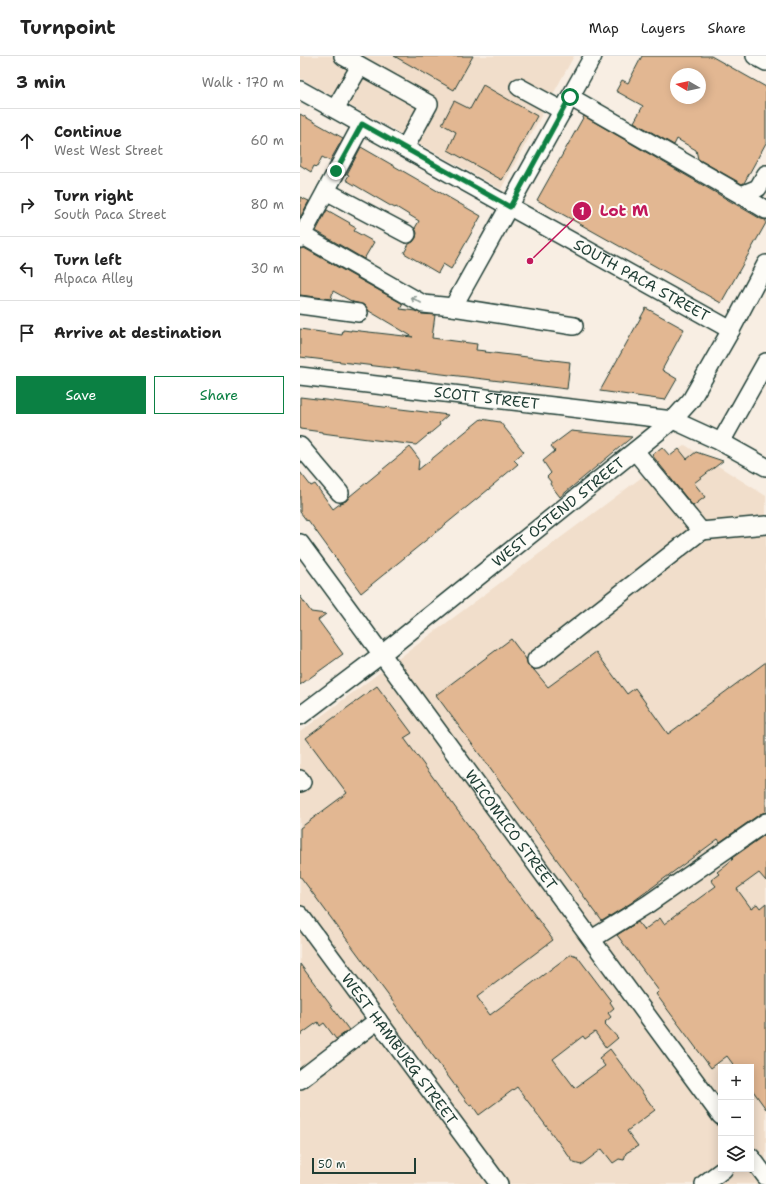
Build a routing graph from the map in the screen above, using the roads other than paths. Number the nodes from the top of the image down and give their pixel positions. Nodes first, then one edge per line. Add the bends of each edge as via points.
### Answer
1 (343, 56) edge
2 (593, 56) edge
3 (755, 56) edge
4 (766, 62) edge
5 (360, 66) junction
6 (519, 87) dead end
7 (300, 90) edge
8 (567, 104) junction
9 (335, 109) junction
10 (362, 124) junction
11 (405, 148) junction
12 (766, 174) edge
13 (326, 191) junction
14 (743, 196) junction
15 (510, 207) junction
16 (766, 210) edge
17 (407, 234) dead end
18 (301, 236) edge
19 (766, 264) edge
20 (300, 305) edge
21 (453, 308) junction
22 (359, 313) dead end
23 (574, 326) dead end
24 (731, 330) junction
25 (766, 362) edge
26 (300, 376) edge
27 (673, 420) junction
28 (721, 442) junction
29 (300, 446) edge
30 (636, 451) junction
31 (766, 467) edge
32 (340, 493) dead end
33 (766, 525) edge
34 (701, 531) junction
35 (300, 543) edge
36 (382, 654) junction
37 (536, 660) dead end
38 (300, 716) edge
39 (300, 779) edge
40 (300, 783) edge
41 (766, 822) edge
42 (300, 914) edge
43 (592, 940) junction
44 (378, 1020) junction
45 (300, 1080) edge
46 (718, 1112) edge
47 (754, 1161) edge
48 (720, 1172) edge
49 (766, 1177) edge
50 (499, 1184) edge
51 (704, 1184) edge

1 - 5 street
2 - 8 street
3 - 4 street
5 - 9 street
5 - 11 street via 429,104
6 - 8 street
7 - 9 street, SOUTH PACA STREET
8 - 14 street
8 - 15 street
9 - 10 street, SOUTH PACA STREET
10 - 11 street, SOUTH PACA STREET
10 - 13 street
11 - 15 street, SOUTH PACA STREET
12 - 14 street via 758,188
13 - 17 street
13 - 18 street
14 - 16 street
15 - 21 street
15 - 24 street, SOUTH PACA STREET
21 -> 18 street via 423,304
19 - 24 street, WEST OSTEND STREET
20 - 22 street
21 - 23 street
24 - 27 street, WEST OSTEND STREET via 691,400
25 - 28 street
26 - 27 street, SCOTT STREET
27 - 28 street, SCOTT STREET
27 - 30 street, WEST OSTEND STREET
28 - 31 street, SCOTT STREET
29 - 32 street
30 - 34 street
30 - 36 street, WEST OSTEND STREET
33 - 34 street
34 - 37 street
35 - 36 street, WICOMICO STREET
36 - 38 street, WEST OSTEND STREET
36 - 43 street, WICOMICO STREET
39 - 40 street
41 - 43 street
42 - 44 street, WEST HAMBURG STREET
43 - 46 street, WICOMICO STREET
44 - 45 street
44 - 50 street, WEST HAMBURG STREET
47 - 49 street
48 - 51 street

